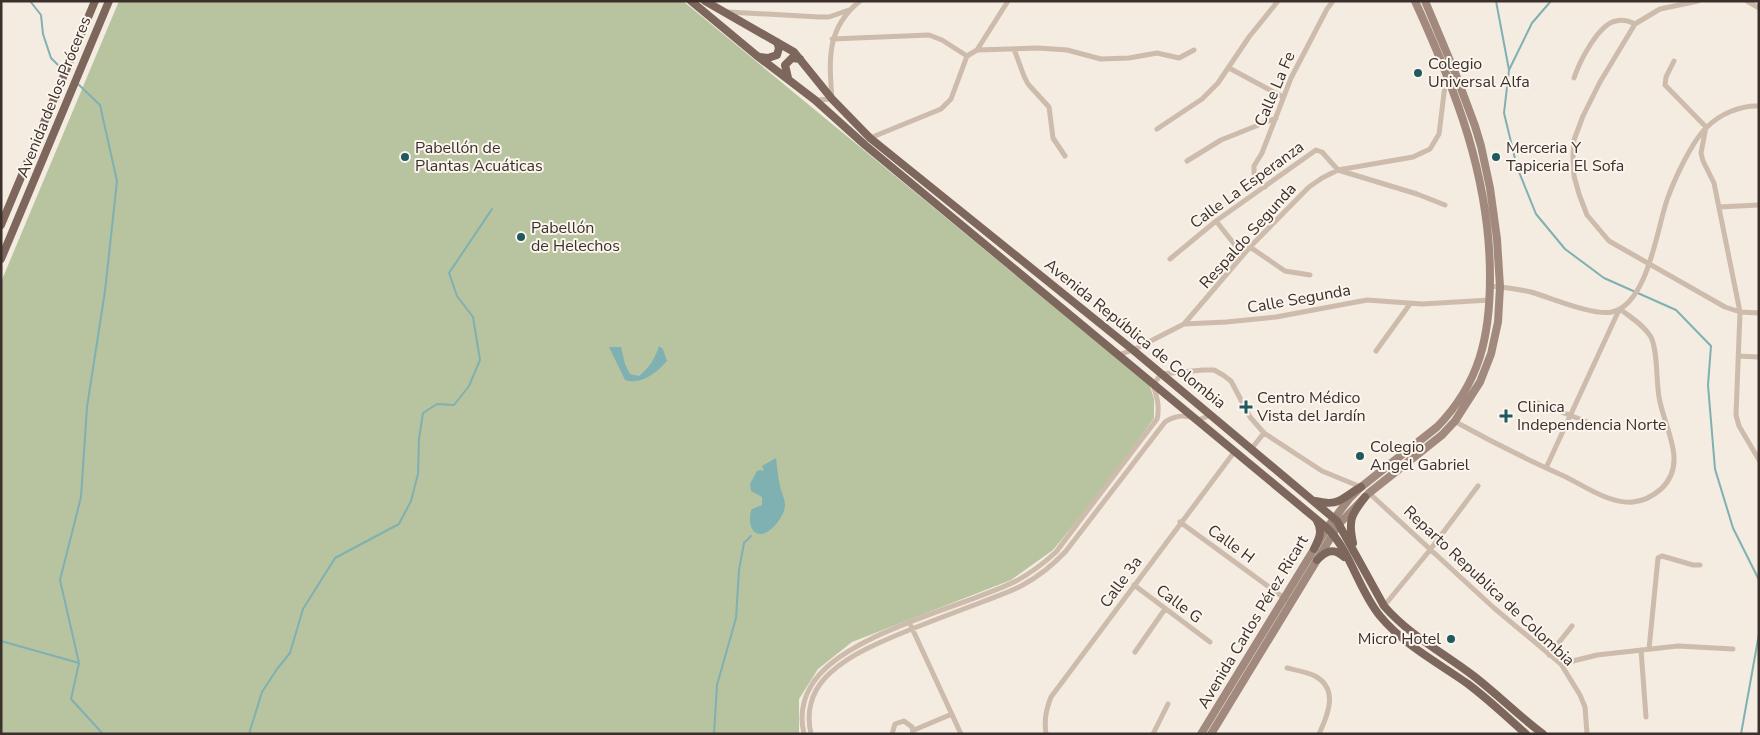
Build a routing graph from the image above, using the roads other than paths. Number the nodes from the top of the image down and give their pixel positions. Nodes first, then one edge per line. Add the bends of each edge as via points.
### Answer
1 (95, 1) edge
2 (109, 1) edge
3 (691, 1) edge
4 (705, 1) edge
5 (860, 1) edge
6 (1008, 1) edge
7 (1278, 1) edge
8 (1333, 1) edge
9 (1415, 1) edge
10 (1425, 1) edge
11 (1698, 1) edge
12 (1746, 1) edge
13 (1759, 8) edge
14 (849, 10) junction
15 (723, 12) junction
16 (1635, 24) junction
17 (832, 39) junction
18 (777, 42) junction
19 (1014, 49) junction
20 (977, 50) junction
21 (1194, 50) dead end
22 (756, 56) junction
23 (967, 56) junction
24 (800, 58) junction
25 (1674, 61) dead end
26 (1229, 68) junction
27 (1446, 71) junction
28 (788, 78) junction
29 (1574, 78) dead end
30 (1283, 97) junction
31 (832, 99) junction
32 (815, 100) junction
33 (1759, 106) edge
34 (1276, 118) junction
35 (1706, 127) junction
36 (1158, 129) dead end
37 (870, 138) junction
38 (1065, 156) dead end
39 (1187, 161) dead end
40 (1338, 170) junction
41 (1266, 187) junction
42 (1445, 205) dead end
43 (1759, 205) edge
44 (1719, 207) junction
45 (1216, 221) junction
46 (1, 225) edge
47 (1250, 247) junction
48 (1243, 255) junction
49 (1, 259) edge
50 (1170, 259) dead end
51 (1649, 263) junction
52 (1310, 275) dead end
53 (1490, 286) junction
54 (1500, 287) junction
55 (1490, 300) junction
56 (1410, 304) junction
57 (1620, 309) junction
58 (1740, 312) junction
59 (1759, 313) edge
60 (1184, 324) junction
61 (1133, 350) junction
62 (1376, 351) dead end
63 (1118, 355) junction
64 (1738, 356) junction
65 (1759, 357) edge
66 (1161, 374) junction
67 (1153, 384) junction
68 (1538, 403) dead end
69 (1211, 415) junction
70 (1448, 416) junction
71 (1571, 416) junction
72 (1198, 420) junction
73 (1455, 421) junction
74 (1603, 428) dead end
75 (1264, 433) junction
76 (1252, 448) junction
77 (1235, 451) junction
78 (1759, 460) edge
79 (1546, 468) junction
80 (1110, 482) junction
81 (1478, 486) dead end
82 (1116, 487) junction
83 (1361, 487) junction
84 (1367, 495) junction
85 (1313, 501) junction
86 (1314, 517) junction
87 (1180, 522) junction
88 (1333, 526) junction
89 (1074, 530) junction
90 (1079, 534) junction
91 (1314, 549) junction
92 (1430, 550) junction
93 (1355, 552) junction
94 (1317, 560) junction
95 (1348, 562) junction
96 (1700, 565) dead end
97 (1134, 586) junction
98 (999, 588) junction
99 (1001, 594) junction
100 (1288, 601) junction
101 (1384, 606) junction
102 (1165, 609) junction
103 (911, 626) junction
104 (1572, 626) dead end
105 (1210, 642) dead end
106 (1649, 649) junction
107 (1733, 649) dead end
108 (1641, 650) junction
109 (1135, 652) dead end
110 (1549, 655) junction
111 (1561, 664) junction
112 (1288, 668) dead end
113 (1168, 704) dead end
114 (952, 714) junction
115 (1646, 717) dead end
116 (914, 732) edge
117 (804, 734) edge
118 (811, 734) edge
119 (892, 734) edge
120 (961, 734) edge
121 (1046, 734) edge
122 (1152, 734) edge
123 (1201, 734) edge
124 (1211, 734) edge
125 (1319, 734) edge
126 (1526, 734) edge
127 (1543, 734) edge
128 (1587, 734) edge

1 - 46 main road, Avenida de los Próceres
2 - 49 main road, Avenida de los Próceres
3 - 22 main road, Avenida República de Colombia
4 - 15 main road, Avenida República de Colombia
5 - 14 street
6 - 20 street
7 - 26 street
8 - 30 street, Calle La Fe
9 - 27 main road
10 - 54 main road via 1481,146 1497,239
11 - 16 street via 1660,9
12 - 13 street
14 - 15 street via 819,18
14 - 17 street
15 - 18 main road, Avenida República de Colombia
16 - 29 street via 1626,20 1614,21 1601,31 1580,62
16 - 51 street via 1583,116 1574,140 1574,176 1587,215 1609,241
17 - 23 street via 929,35
17 - 31 street
18 - 22 main road via 779,51 774,57
18 - 24 main road, Avenida República de Colombia
19 - 20 street
19 - 21 street via 1067,50 1101,59 1157,52 1179,58
19 - 38 street via 1028,84 1049,107 1053,138
20 - 23 street
22 - 28 main road, Avenida República de Colombia
23 - 37 street via 951,99 941,109
24 - 28 main road via 792,58 785,65
24 - 31 main road, Avenida República de Colombia
25 - 35 street via 1665,85
26 - 30 street
26 - 36 street via 1202,99
27 - 40 street, Respaldo Segunda via 1439,134 1430,149 1413,157
27 - 53 main road via 1478,165 1487,219
28 - 32 main road, Avenida República de Colombia
30 - 34 street, Calle La Fe
31 - 32 street
31 - 37 main road, Avenida República de Colombia
32 - 63 main road, Avenida República de Colombia
33 - 35 street via 1724,114
34 - 39 street via 1221,140
34 - 41 street, Calle La Fe via 1254,170
35 - 44 street via 1701,153 1714,184
35 - 51 street via 1680,170 1668,198
37 - 61 main road, Avenida República de Colombia
40 - 41 street, Calle La Esperanza via 1322,152 1316,150
40 - 42 street
40 - 47 street, Respaldo Segunda via 1309,187
41 - 45 street, Calle La Esperanza
43 - 44 street
44 - 58 street
45 - 48 street
45 - 50 street, Calle La Esperanza
47 - 48 street, Respaldo Segunda
47 - 52 street via 1285,271
48 - 60 street, Respaldo Segunda
51 - 57 street via 1633,296
51 - 58 street via 1724,307
53 - 54 street
53 - 55 main road
54 - 57 street via 1530,292 1590,310 1610,312
54 - 73 main road via 1492,354 1480,382
55 - 56 street, Calle Segunda
55 - 70 main road via 1486,337 1477,368
56 - 60 street, Calle Segunda via 1367,300 1276,318
56 - 62 street
57 - 71 street
57 - 79 street via 1647,331 1654,347 1659,397 1675,454 1673,471 1664,486 1648,498 1632,502 1606,496
58 - 59 street
58 - 64 street
60 - 61 street, Calle Segunda
61 - 63 street, Calle Segunda
61 - 66 main road, Avenida República de Colombia
63 - 67 main road, Avenida República de Colombia
64 - 65 street
64 - 78 street via 1736,415
66 - 67 street
66 - 69 main road, Avenida República de Colombia
66 - 75 street via 1214,370 1223,375 1231,381 1250,417
67 - 72 main road, Avenida República de Colombia
67 - 80 street via 1157,419
68 - 71 street
69 - 72 street
69 - 76 main road, Avenida República de Colombia
70 - 73 street
70 - 83 main road
71 - 74 street
71 - 79 street
72 - 77 main road, Avenida República de Colombia
72 - 82 street via 1184,416 1165,422
73 - 79 street
73 - 84 main road
75 - 76 street
75 - 83 street via 1322,471
76 - 85 main road, Avenida República de Colombia
77 - 86 main road, Avenida República de Colombia
77 - 87 street, Calle 3a
80 - 82 street
80 - 89 street
81 - 92 street
82 - 90 street
83 - 85 main road via 1336,503
83 - 88 main road
84 - 88 main road
84 - 92 street, Reparto Republica de Colombia via 1391,512
84 - 93 main road via 1351,519 1350,532
85 - 88 main road, Avenida República de Colombia
86 - 88 main road, Avenida República de Colombia
86 - 91 main road via 1320,526
87 - 97 street, Calle 3a
87 - 100 street, Calle H
88 - 91 main road, Avenida Carlos Pérez Ricart
88 - 93 main road, Avenida República de Colombia
88 - 94 main road, Avenida Carlos Pérez Ricart
88 - 95 main road, Avenida República de Colombia
89 - 90 street
89 - 98 street via 1037,568
90 - 99 street via 1059,558 1038,575
91 - 100 main road, Avenida Carlos Pérez Ricart
92 - 101 street
92 - 110 street, Reparto Republica de Colombia
93 - 101 main road, Avenida República de Colombia
94 - 95 main road via 1326,552 1336,551
94 - 100 main road, Avenida Carlos Pérez Ricart
95 - 126 main road, Avenida República de Colombia via 1379,615 1400,638 1468,684
96 - 106 street via 1662,556 1658,558
97 - 102 street, Calle G
97 - 121 street, Calle 3a via 1051,697 1044,722
98 - 99 street
98 - 103 street
99 - 103 street
100 - 123 main road, Avenida Carlos Pérez Ricart
100 - 124 main road, Avenida Carlos Pérez Ricart
101 - 127 main road, Avenida República de Colombia via 1409,631 1475,677
102 - 105 street, Calle G
102 - 109 street
103 - 114 street
103 - 117 street via 857,646 816,678 803,703
103 - 118 street via 868,648 825,678 810,703
104 - 110 street
106 - 107 street via 1678,646
106 - 108 street
108 - 111 street via 1596,655
108 - 115 street
110 - 111 street, Reparto Republica de Colombia
111 - 128 street, Reparto Republica de Colombia via 1585,707
112 - 125 street via 1314,676 1327,690 1330,706
113 - 122 street
114 - 116 street
114 - 120 street
116 - 119 street via 908,722 901,721 893,727

